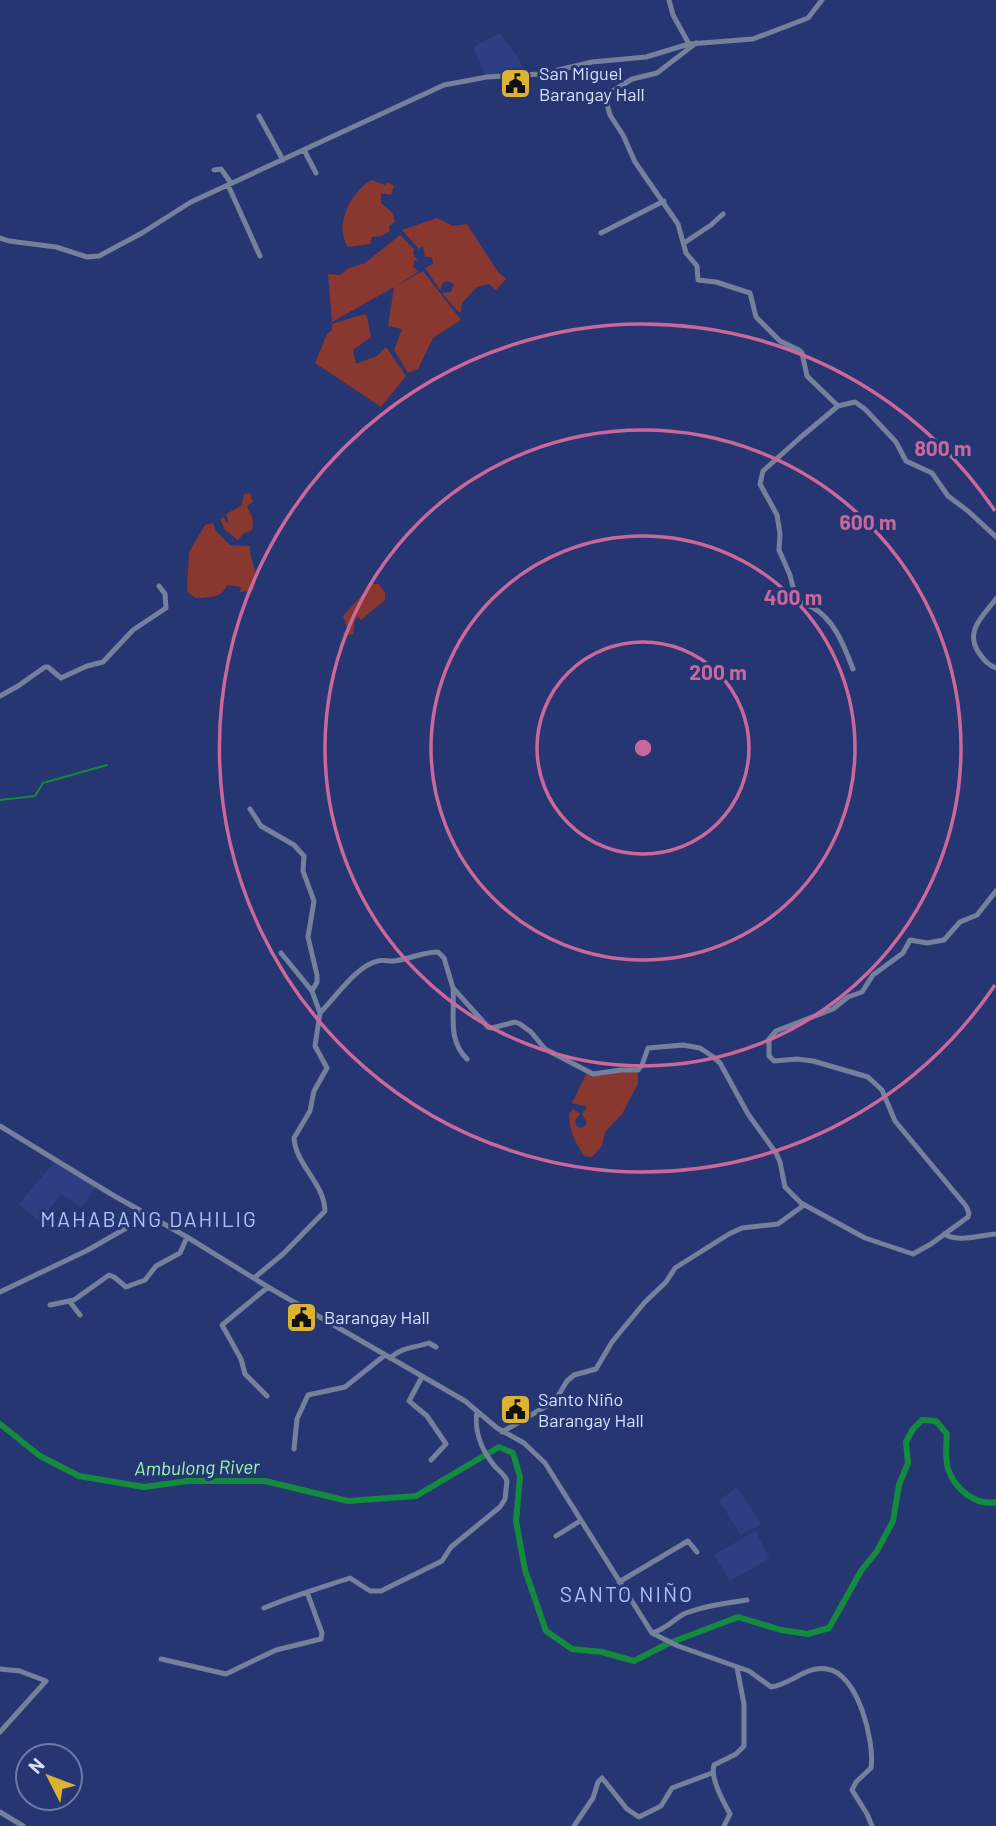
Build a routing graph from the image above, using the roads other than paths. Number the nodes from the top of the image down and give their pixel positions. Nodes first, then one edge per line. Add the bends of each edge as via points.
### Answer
1 (669, 0) edge
2 (822, 0) edge
3 (693, 43) junction
4 (259, 116) dead end
5 (304, 150) junction
6 (283, 160) junction
7 (214, 170) dead end
8 (316, 173) dead end
9 (229, 184) junction
10 (664, 201) junction
11 (723, 214) dead end
12 (601, 233) dead end
13 (0, 238) edge
14 (684, 243) junction
15 (260, 256) dead end
16 (838, 405) junction
17 (996, 537) edge
18 (159, 586) dead end
19 (996, 599) edge
20 (996, 668) edge
21 (853, 669) dead end
22 (0, 696) edge
23 (250, 809) dead end
24 (996, 891) edge
25 (281, 953) dead end
26 (453, 988) junction
27 (312, 991) junction
28 (320, 1013) junction
29 (467, 1059) dead end
30 (0, 1126) edge
31 (804, 1205) junction
32 (149, 1215) junction
33 (944, 1234) junction
34 (996, 1234) edge
35 (187, 1237) junction
36 (254, 1278) junction
37 (268, 1287) junction
38 (0, 1292) edge
39 (70, 1301) junction
40 (50, 1305) dead end
41 (80, 1315) dead end
42 (436, 1347) dead end
43 (388, 1356) junction
44 (422, 1377) junction
45 (267, 1396) dead end
46 (477, 1411) junction
47 (502, 1432) junction
48 (294, 1450) dead end
49 (431, 1460) dead end
50 (580, 1521) junction
51 (556, 1536) dead end
52 (697, 1552) dead end
53 (619, 1582) junction
54 (307, 1592) junction
55 (747, 1600) dead end
56 (264, 1608) dead end
57 (653, 1634) junction
58 (161, 1659) dead end
59 (737, 1668) junction
60 (0, 1669) edge
61 (0, 1732) edge
62 (712, 1773) junction
63 (0, 1812) edge
64 (23, 1826) edge
65 (574, 1826) edge
66 (724, 1826) edge
67 (872, 1826) edge

1 - 3 street via 673,15
2 - 3 street via 808,18 768,35
3 - 5 street via 646,57 444,85
3 - 10 street via 657,73 632,79 606,100 635,162
4 - 6 street
5 - 6 street
5 - 8 street
6 - 9 street
7 - 9 street via 221,169
9 - 13 street via 99,256
9 - 15 street
10 - 12 street
10 - 14 street
11 - 14 street
14 - 16 street via 697,267 698,280 750,293 755,317 780,341 802,353 807,376
16 - 17 street via 855,402 865,409 896,442 906,461 932,473 948,496
16 - 21 street via 769,465 760,484 776,515 779,550 796,599 832,625
18 - 22 street via 166,608 133,631 103,662 61,678 45,667
19 - 20 street via 978,621 973,636 982,657
23 - 27 street via 261,826 304,856 303,872 314,894 308,930 317,975
24 - 33 street via 946,939 929,943 910,940 903,953 873,975 862,992 776,1031 769,1039 769,1056 774,1061 813,1061 859,1073 879,1085 894,1121 968,1209 968,1217
25 - 27 street
26 - 28 street via 438,952 380,960 357,974
26 - 29 street via 453,1038
26 - 31 street via 488,1027 520,1024 545,1049 593,1074 638,1070 649,1048 701,1048 720,1063 780,1162 785,1187
27 - 28 street
28 - 36 street via 314,1046 327,1068 294,1138 322,1192 325,1211
30 - 32 street
31 - 33 street via 865,1238 913,1254
31 - 47 street via 778,1224 729,1234 675,1268 612,1342 596,1369 574,1375 555,1401
32 - 35 street
32 - 38 street
33 - 34 street via 966,1238
35 - 36 street
35 - 39 street via 180,1253 156,1266 145,1280 126,1287 108,1275
36 - 37 street
37 - 43 street
37 - 45 street via 222,1325 245,1374
39 - 40 street
39 - 41 street
42 - 43 street via 429,1343
43 - 44 street
43 - 48 street via 345,1387 308,1395 298,1419
44 - 46 street
44 - 49 street via 409,1401 427,1416 446,1444
46 - 47 street
46 - 54 street via 477,1431 485,1451 507,1481 504,1502 451,1547 442,1561 381,1591 370,1591 350,1578
47 - 50 street via 524,1443 545,1463
50 - 51 street
50 - 53 street
52 - 53 street via 688,1541
53 - 57 street
54 - 56 street
54 - 58 street via 321,1639 276,1650 226,1674
55 - 57 street via 684,1614
57 - 59 street
59 - 62 street via 744,1704 744,1746 714,1765
59 - 67 street via 771,1687 827,1668 850,1687 864,1713 872,1745 871,1768 852,1790
60 - 61 street via 46,1681
62 - 65 street via 672,1788 661,1806 639,1817 602,1779
62 - 66 street via 730,1814
63 - 64 street

